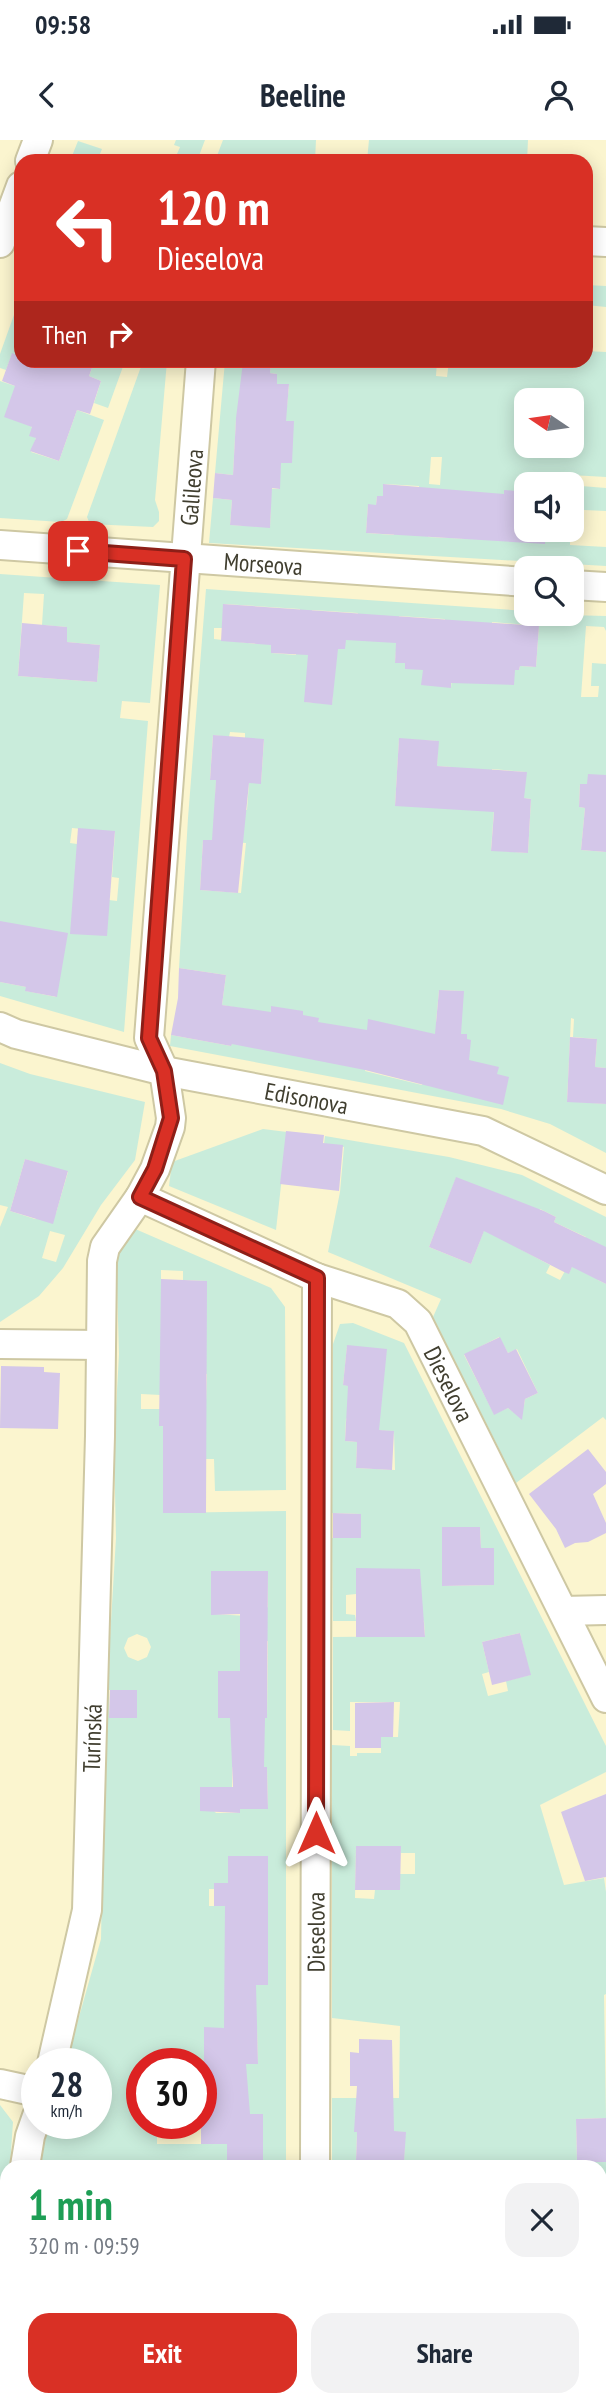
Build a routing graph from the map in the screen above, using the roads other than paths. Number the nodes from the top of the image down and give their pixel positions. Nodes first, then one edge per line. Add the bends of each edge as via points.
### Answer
1 (14, 205) edge
2 (0, 243) edge
3 (200, 368) edge
4 (0, 545) edge
5 (184, 559) junction
6 (514, 581) edge
7 (584, 586) edge
8 (606, 587) edge
9 (0, 1027) edge
10 (164, 1071) junction
11 (606, 1190) edge
12 (140, 1197) junction
13 (317, 1278) junction
14 (0, 1344) edge
15 (101, 1345) junction
16 (606, 1610) edge
17 (563, 1611) junction
18 (606, 1698) edge
19 (55, 2048) edge
20 (0, 2084) edge
21 (21, 2089) edge
22 (30, 2139) edge
23 (26, 2160) edge
24 (314, 2160) edge

1 - 2 street
3 - 5 street, Galileova
4 - 5 street, Morseova
5 - 6 street, Morseova
5 - 10 street, Galileova via 149,1038
7 - 8 street
9 - 10 street, Edisonova
10 - 11 street, Edisonova via 483,1131
10 - 12 street via 170,1127
12 - 13 street, Dieselova
12 - 15 street via 105,1247
13 - 17 street, Dieselova via 398,1304 418,1322
13 - 24 street, Dieselova
14 - 15 street
15 - 19 street, Turínská via 87,1910
16 - 17 street
17 - 18 street, Dieselova
20 - 21 street
22 - 23 street

